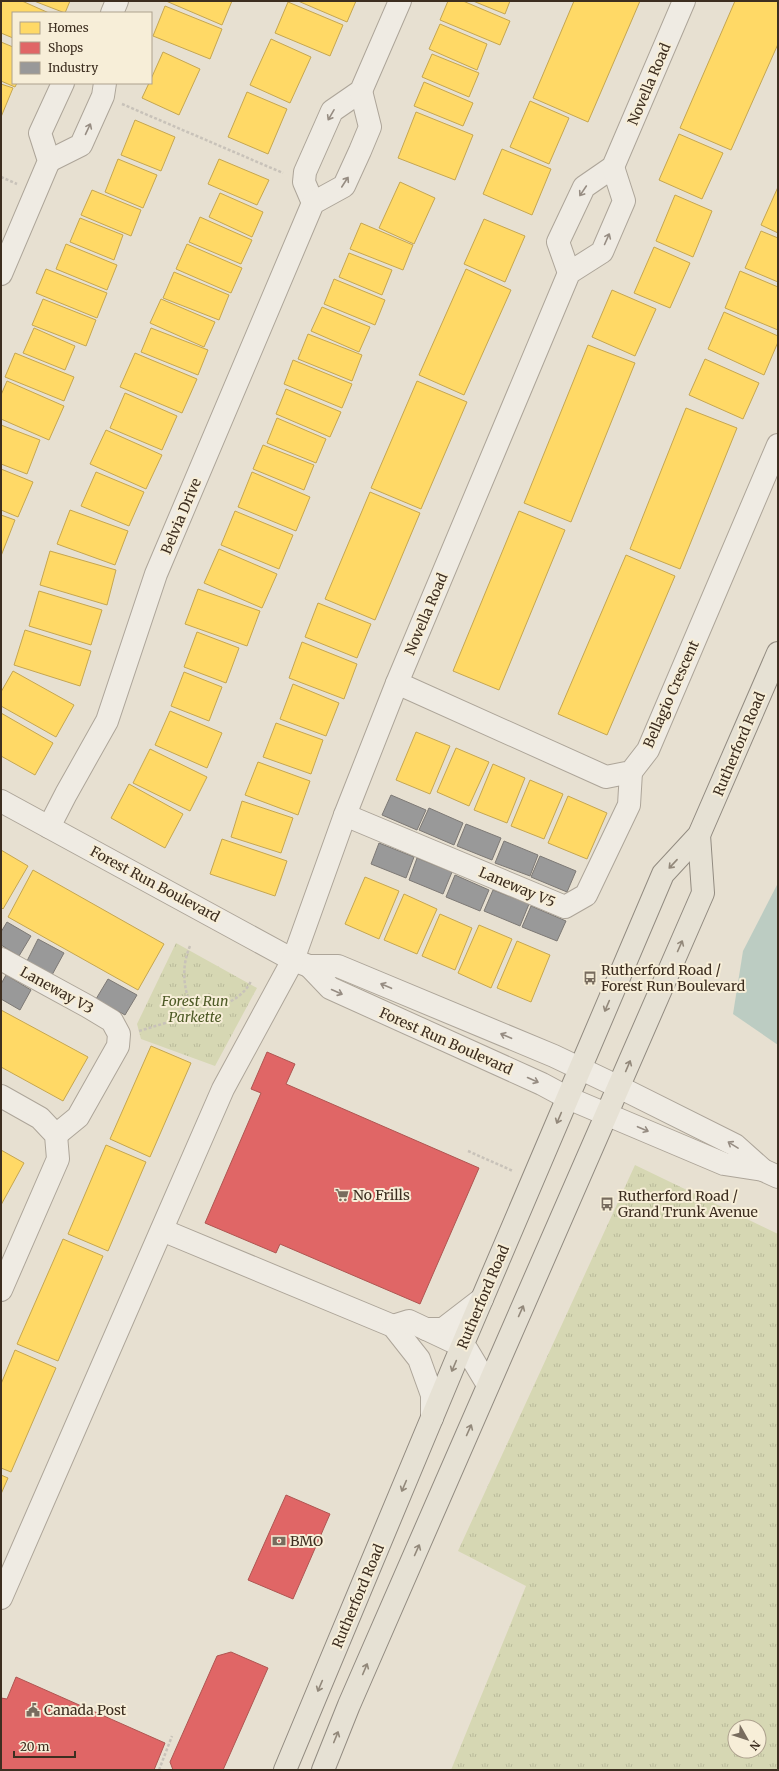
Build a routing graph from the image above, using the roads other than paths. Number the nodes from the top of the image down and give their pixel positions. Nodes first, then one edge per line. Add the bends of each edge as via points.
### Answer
1 (117, 1) edge
2 (400, 1) edge
3 (684, 1) edge
4 (112, 12) edge
5 (63, 84) edge
6 (104, 90) edge
7 (361, 91) junction
8 (49, 161) junction
9 (614, 167) junction
10 (313, 203) junction
11 (569, 273) junction
12 (1, 274) edge
13 (778, 445) edge
14 (778, 653) edge
15 (397, 683) junction
16 (631, 772) junction
17 (1, 801) edge
18 (345, 814) junction
19 (49, 827) junction
20 (699, 835) junction
21 (1, 959) edge
22 (301, 963) junction
23 (580, 1069) junction
24 (618, 1087) junction
25 (1, 1096) edge
26 (568, 1098) junction
27 (607, 1114) junction
28 (56, 1134) junction
29 (770, 1173) edge
30 (162, 1230) junction
31 (1, 1290) edge
32 (482, 1299) junction
33 (393, 1326) junction
34 (426, 1329) junction
35 (462, 1346) junction
36 (488, 1385) junction
37 (432, 1418) junction
38 (1, 1598) edge
39 (285, 1770) edge
40 (323, 1770) edge

1 - 4 street
2 - 7 street
3 - 9 street, Novella Road
5 - 8 street via 40,133
8 -> 6 street via 81,145
7 -> 10 street via 332,111 305,172 304,182
10 -> 7 street via 344,186 360,151 370,127
8 - 12 street
9 -> 11 street via 584,187 558,242
11 -> 9 street via 602,252 624,201
10 - 19 street, Belvia Drive via 156,574 107,721
11 - 15 street, Novella Road
13 - 16 street, Bellagio Crescent via 648,750
14 - 20 main road, Rutherford Road
15 - 16 street via 606,777
15 - 18 street, Novella Road
16 - 18 street, Laneway V5 via 629,805 586,895 565,908
17 - 19 street, Forest Run Boulevard
18 - 22 street, Novella Road
19 - 22 street, Forest Run Boulevard
20 -> 23 main road, Rutherford Road via 663,874
24 -> 20 main road, Rutherford Road via 703,893
21 - 28 street, Laneway V3 via 87,1006 115,1028 118,1046 78,1117
23 -> 22 street, Forest Run Boulevard via 338,966
22 -> 26 street, Forest Run Boulevard via 330,988
22 - 30 street, Novella Road via 223,1090
23 - 24 street, Forest Run Boulevard
23 - 26 main road, Rutherford Road
24 - 27 main road, Rutherford Road
29 -> 24 street, Forest Run Boulevard via 735,1146
25 - 28 street via 40,1118
26 - 27 street, Forest Run Boulevard
26 -> 32 main road, Rutherford Road
27 -> 29 street, Forest Run Boulevard via 724,1164
36 -> 27 main road, Rutherford Road
28 - 31 street via 58,1159
30 - 33 street
30 - 38 street, Novella Road
32 - 34 street via 443,1329
32 - 35 main road, Rutherford Road
33 - 34 street via 409,1321
33 - 37 street via 419,1359 432,1395
34 - 35 street
35 - 36 street via 468,1350
35 -> 37 main road, Rutherford Road
40 -> 36 main road, Rutherford Road via 349,1704
37 -> 39 main road, Rutherford Road

